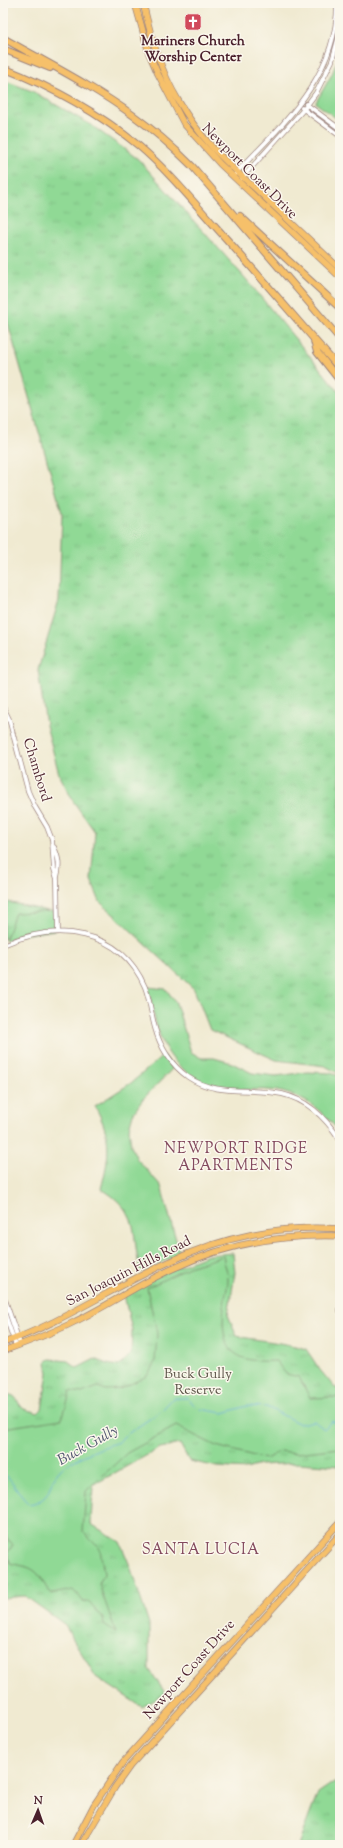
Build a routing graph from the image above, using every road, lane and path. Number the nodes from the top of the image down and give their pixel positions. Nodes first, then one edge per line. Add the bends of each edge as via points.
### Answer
1 (135, 3) edge
2 (142, 3) edge
3 (337, 3) edge
4 (340, 32) edge
5 (3, 38) edge
6 (3, 49) edge
7 (3, 69) edge
8 (74, 78) junction
9 (303, 101) junction
10 (307, 104) junction
11 (299, 106) junction
12 (304, 109) junction
13 (340, 129) edge
14 (340, 136) edge
15 (234, 174) junction
16 (241, 179) junction
17 (215, 192) junction
18 (340, 269) edge
19 (340, 277) edge
20 (340, 308) edge
21 (312, 338) junction
22 (340, 339) edge
23 (340, 370) edge
24 (340, 381) edge
25 (3, 707) edge
26 (58, 932) junction
27 (3, 945) edge
28 (340, 1140) edge
29 (340, 1229) edge
30 (340, 1236) edge
31 (340, 1276) edge
32 (3, 1294) edge
33 (3, 1309) edge
34 (340, 1311) edge
35 (16, 1339) junction
36 (3, 1343) edge
37 (18, 1345) junction
38 (3, 1350) edge
39 (340, 1522) edge
40 (332, 1531) junction
41 (339, 1536) edge
42 (72, 1845) edge
43 (81, 1845) edge

1 - 15 main road, Newport Coast Drive via 149,53 175,109 204,147
2 - 15 main road, Newport Coast Drive via 158,58 178,101 205,140
3 - 9 street via 329,52
4 - 10 street via 328,71
5 - 8 highway
6 - 8 highway
7 - 21 highway via 19,74 77,103 139,146 188,196
8 - 17 highway via 135,116 167,142
9 - 10 street
9 - 11 street
10 - 12 street
10 - 13 street
11 - 12 street
11 - 15 street
12 - 14 street
12 - 16 street
15 - 16 main road, Newport Coast Drive
16 - 18 main road, Newport Coast Drive
16 - 19 main road, Newport Coast Drive
17 - 20 highway
17 - 22 highway
21 - 23 highway
21 - 24 highway via 317,352
25 - 26 street, Chambord via 9,719 28,791 34,807 47,827 54,847 59,868
26 - 27 street via 18,938
26 - 28 street via 74,932 94,937 115,948 131,965 145,987 154,1028 161,1045 176,1066 188,1077 220,1090 279,1094 294,1099 320,1114
29 - 35 main road, San Joaquin Hills Road via 276,1231 208,1246 168,1262 62,1319
30 - 37 main road, San Joaquin Hills Road via 275,1239 213,1252 172,1269 76,1321
31 - 34 street
32 - 35 street
33 - 35 street
35 - 36 main road, San Joaquin Hills Road
35 - 37 street
37 - 38 main road, San Joaquin Hills Road
39 - 40 main road, Newport Coast Drive
40 - 41 street
40 - 42 main road, Newport Coast Drive via 123,1762 94,1805
41 - 43 main road, Newport Coast Drive via 130,1766

